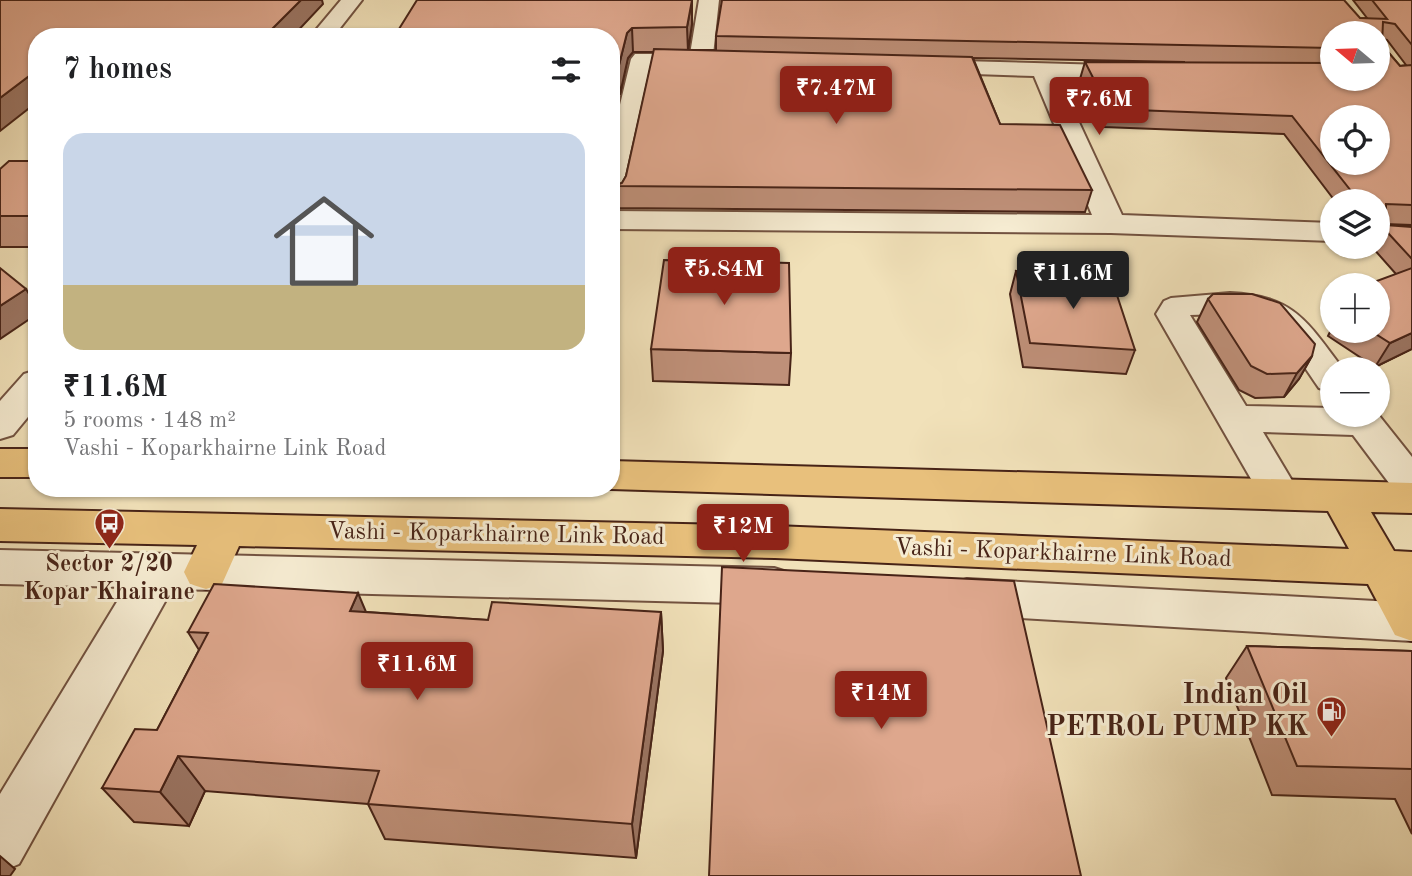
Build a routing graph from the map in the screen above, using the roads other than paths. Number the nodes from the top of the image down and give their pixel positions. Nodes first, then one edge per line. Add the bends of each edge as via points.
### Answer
1 (352, 0) edge
2 (709, 0) edge
3 (329, 28) edge
4 (701, 62) junction
5 (769, 64) edge
6 (906, 66) edge
7 (1043, 69) junction
8 (1153, 71) edge
9 (620, 159) edge
10 (620, 220) edge
11 (1111, 224) junction
12 (1320, 232) edge
13 (1320, 364) edge
14 (28, 393) edge
15 (1232, 418) junction
16 (1320, 419) edge
17 (0, 426) edge
18 (1367, 427) edge
19 (0, 463) edge
20 (28, 463) edge
21 (620, 475) edge
22 (1412, 485) edge
23 (1280, 494) junction
24 (1341, 496) junction
25 (1412, 498) edge
26 (0, 525) edge
27 (226, 529) junction
28 (775, 542) junction
29 (0, 567) edge
30 (1397, 568) edge
31 (183, 571) junction
32 (796, 587) joint
33 (927, 594) edge
34 (1412, 622) edge
35 (0, 845) edge

1 - 3 street
2 - 4 street
4 - 5 street
4 - 9 street via 643,59
6 - 7 street
7 - 8 street
7 - 11 street
10 - 11 street
11 - 12 street
13 - 15 street via 1276,312 1250,305 1176,308 1174,321
14 - 17 street
15 - 16 street
15 - 23 street
18 - 22 street
19 - 20 main road
21 - 23 main road
23 - 24 main road
24 - 25 main road
24 - 30 main road
26 - 27 main road, Vashi - Koparkhairne Link Road
27 - 28 main road, Vashi - Koparkhairne Link Road
27 - 31 main road
28 - 30 main road, Vashi - Koparkhairne Link Road
28 - 32 main road
29 - 31 street
30 - 34 main road
31 - 32 street
31 - 35 street
33 - 34 street

